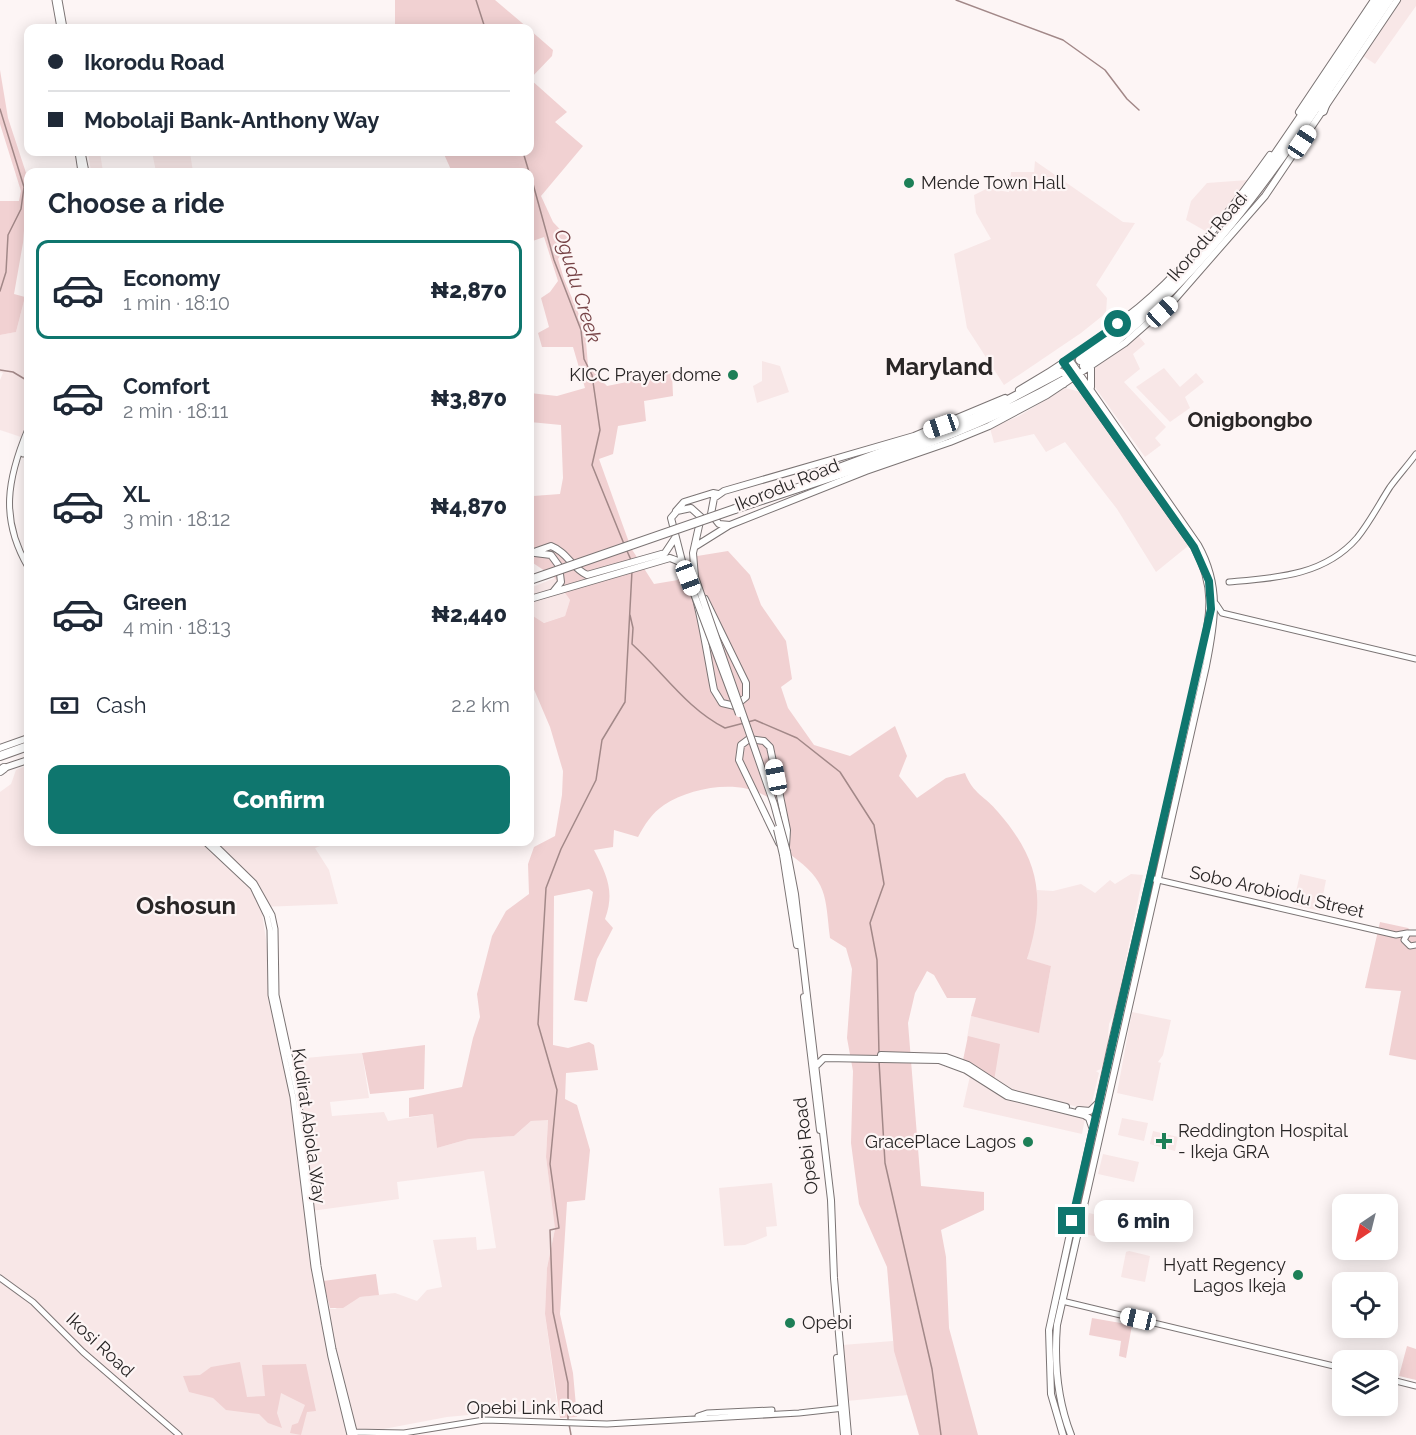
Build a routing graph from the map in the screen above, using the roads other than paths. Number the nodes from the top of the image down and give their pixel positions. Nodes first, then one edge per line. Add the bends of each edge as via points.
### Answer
1 (57, 0) edge
2 (1374, 0) edge
3 (1381, 0) edge
4 (1389, 0) edge
5 (1397, 0) edge
6 (61, 24) edge
7 (1334, 82) junction
8 (1317, 87) junction
9 (1309, 107) junction
10 (1323, 111) junction
11 (1066, 361) junction
12 (1082, 366) junction
13 (1060, 377) junction
14 (1088, 390) junction
15 (914, 436) junction
16 (928, 436) junction
17 (939, 439) junction
18 (24, 441) edge
19 (870, 449) junction
20 (924, 451) junction
21 (24, 452) edge
22 (1416, 454) edge
23 (849, 463) junction
24 (866, 471) junction
25 (841, 473) junction
26 (718, 494) junction
27 (733, 507) junction
28 (676, 512) junction
29 (1175, 515) junction
30 (730, 525) junction
31 (675, 538) junction
32 (696, 547) junction
33 (24, 552) edge
34 (534, 552) edge
35 (534, 554) edge
36 (24, 559) edge
37 (681, 564) junction
38 (534, 574) edge
39 (691, 577) junction
40 (534, 579) edge
41 (1228, 582) dead end
42 (696, 590) junction
43 (550, 594) junction
44 (534, 598) edge
45 (1216, 604) junction
46 (1222, 613) junction
47 (1215, 622) junction
48 (1416, 659) edge
49 (1203, 665) junction
50 (735, 706) junction
51 (24, 739) edge
52 (24, 747) edge
53 (0, 748) edge
54 (24, 754) edge
55 (0, 756) edge
56 (24, 761) edge
57 (1, 768) edge
58 (209, 846) edge
59 (216, 846) edge
60 (784, 850) junction
61 (1154, 879) junction
62 (1407, 933) junction
63 (1416, 933) edge
64 (1396, 935) junction
65 (1404, 942) junction
66 (1416, 945) edge
67 (1118, 1033) junction
68 (284, 1038) junction
69 (1111, 1046) junction
70 (1119, 1048) junction
71 (814, 1052) junction
72 (829, 1056) junction
73 (929, 1057) junction
74 (816, 1066) junction
75 (1099, 1101) junction
76 (821, 1121) junction
77 (1092, 1130) junction
78 (0, 1278) edge
79 (1062, 1301) junction
80 (1332, 1366) edge
81 (1398, 1382) edge
82 (1416, 1386) edge
83 (839, 1407) junction
84 (352, 1434) edge
85 (179, 1435) edge
86 (371, 1435) edge
87 (844, 1435) edge
88 (848, 1435) edge
89 (1063, 1435) edge
90 (1071, 1435) edge

1 - 6 main road
2 - 8 main road, Ikorodu Road
3 - 9 highway, Ikorodu Road
4 - 7 highway, Ikorodu Road
5 - 10 main road, Ikorodu Road
7 - 10 highway
7 - 12 highway, Ikorodu Road via 1271,174 1200,261 1152,313
8 - 9 highway
8 - 12 main road, Ikorodu Road via 1264,163 1187,259
9 - 12 highway, Ikorodu Road via 1260,178 1199,255
10 - 12 main road, Ikorodu Road via 1265,195 1193,280 1143,329
11 - 12 main road
11 - 12 main road, Ikorodu Road
11 - 13 main road, Ikorodu Road
12 - 13 main road, Ikorodu Road
12 - 14 main road
12 - 14 main road via 1089,381
13 - 14 main road
13 - 15 main road, Ikorodu Road
13 - 16 highway, Ikorodu Road
13 - 17 highway, Ikorodu Road via 992,417
13 - 20 main road, Ikorodu Road via 989,426
14 - 29 main road
15 - 16 highway
15 - 19 main road, Ikorodu Road
16 - 23 highway, Ikorodu Road
17 - 20 highway
17 - 25 highway, Ikorodu Road
18 - 36 main road via 7,501 12,536
19 - 23 highway
19 - 26 main road, Ikorodu Road
20 - 24 main road, Ikorodu Road
21 - 33 main road via 10,505 14,530
22 - 41 main road via 1362,531 1342,552 1300,573
23 - 27 highway, Ikorodu Road
24 - 25 highway
24 - 30 main road, Ikorodu Road
25 - 27 highway, Ikorodu Road
26 - 28 main road via 684,502
26 - 30 main road, Ikorodu Road via 711,514 719,524
27 - 38 highway, Ikorodu Road
27 - 40 highway, Ikorodu Road, bridge
28 - 31 main road via 671,518
28 - 32 main road via 690,508 701,517
29 - 45 main road via 1204,555 1215,585
29 - 49 main road via 1209,581 1210,612
30 - 32 main road
31 - 34 main road via 665,553 587,575 560,549 551,546
31 - 37 main road
32 - 39 main road
35 - 43 main road via 551,555 559,566 561,582
37 - 39 main road
37 - 43 main road via 670,558
39 - 42 main road, bridge
42 - 50 main road, bridge
42 - 50 main road, bridge via 714,690 722,703
42 - 50 main road, bridge via 746,683 746,698
42 - 60 main road, bridge via 774,804
43 - 44 main road
45 - 46 main road
45 - 47 main road
46 - 47 main road
46 - 48 main road
47 - 49 main road
49 - 61 main road
50 - 60 main road, bridge
51 - 53 main road
52 - 55 highway
54 - 57 highway
56 - 57 main road
58 - 68 main road, Kudirat Abiola Way via 251,885 264,905 270,930 271,995
59 - 68 main road, Kudirat Abiola Way via 254,883 267,903 275,929 276,995
60 - 60 main road, bridge via 787,830 770,747 764,741 748,739 741,745 739,760
60 - 71 main road via 795,894
60 - 76 main road, Opebi Road
61 - 64 main road, Sobo Arobiodu Street
61 - 67 main road
62 - 63 main road, Sobo Arobiodu Street
62 - 64 main road, Sobo Arobiodu Street
62 - 65 main road
64 - 65 main road, Sobo Arobiodu Street
65 - 66 main road
67 - 69 main road
67 - 70 main road
68 - 84 main road, Kudirat Abiola Way via 300,1105 320,1277
69 - 70 main road via 1116,1042
69 - 75 main road
70 - 79 main road
71 - 72 main road
71 - 74 main road, Opebi Road
72 - 73 main road
72 - 74 main road via 820,1059
73 - 75 main road via 946,1057 968,1065 1018,1095 1085,1112
73 - 77 main road via 961,1067 1006,1096 1084,1115
74 - 76 main road, Opebi Road
75 - 77 main road
76 - 83 main road, Opebi Road via 831,1200
76 - 83 main road, Opebi Road
77 - 89 main road via 1048,1340 1051,1394
78 - 85 main road, Ikosi Road via 33,1302 83,1352
79 - 80 main road
79 - 90 main road via 1055,1365
81 - 82 main road
83 - 86 main road, Opebi Link Road via 596,1424 484,1420
83 - 87 main road, Opebi Road
83 - 88 main road, Opebi Road
84 - 86 main road, Opebi Link Road

